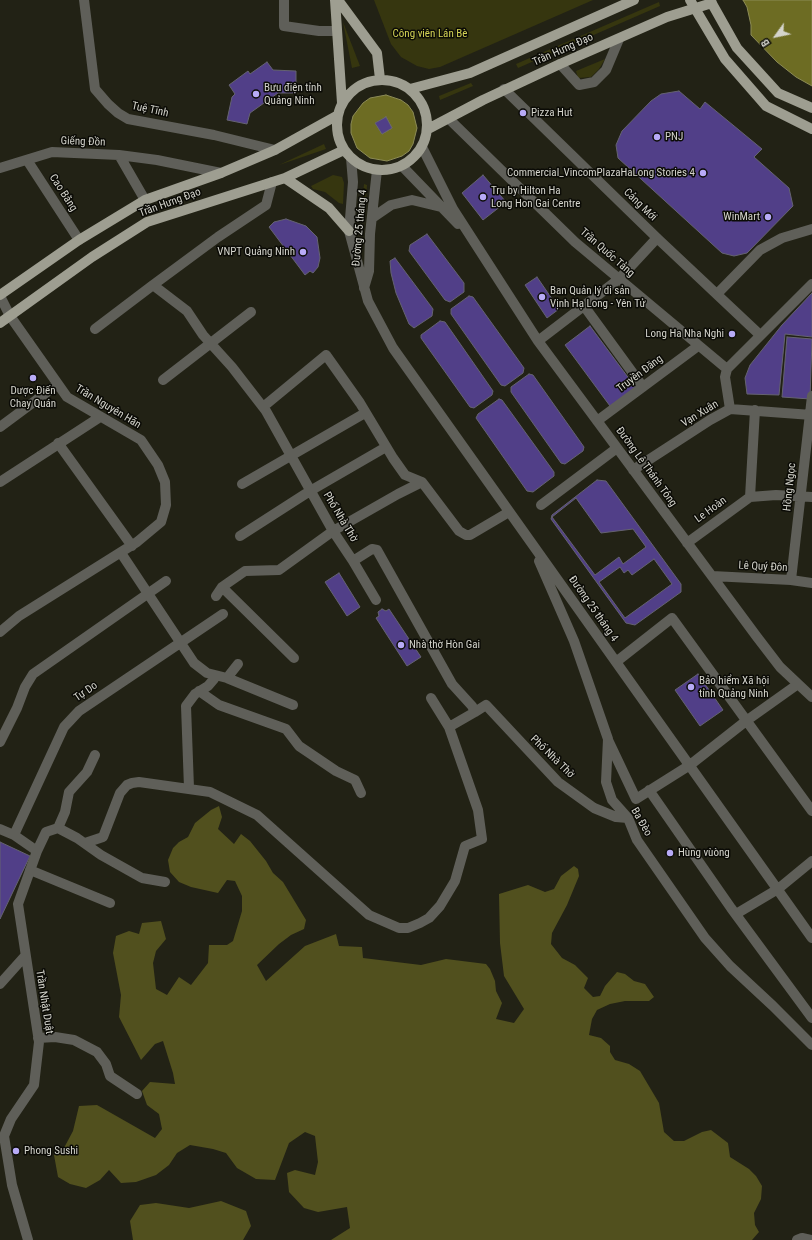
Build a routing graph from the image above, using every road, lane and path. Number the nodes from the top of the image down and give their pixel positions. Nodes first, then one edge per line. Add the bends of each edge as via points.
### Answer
1 (84, 0) edge
2 (284, 0) edge
3 (335, 0) edge
4 (338, 0) edge
5 (634, 0) edge
6 (711, 1) edge
7 (693, 4) edge
8 (337, 31) junction
9 (619, 39) junction
10 (560, 64) junction
11 (380, 79) junction
12 (410, 89) junction
13 (504, 89) junction
14 (342, 103) junction
15 (812, 108) edge
16 (338, 115) junction
17 (449, 119) junction
18 (428, 129) junction
19 (812, 129) edge
20 (422, 147) junction
21 (275, 150) junction
22 (344, 150) junction
23 (119, 155) junction
24 (351, 158) junction
25 (27, 160) junction
26 (402, 166) junction
27 (0, 168) edge
28 (377, 170) junction
29 (221, 173) junction
30 (285, 178) junction
31 (272, 182) junction
32 (144, 200) junction
33 (441, 207) junction
34 (372, 218) junction
35 (812, 228) edge
36 (349, 231) junction
37 (657, 238) junction
38 (80, 240) junction
39 (474, 240) junction
40 (619, 279) junction
41 (812, 284) edge
42 (153, 286) junction
43 (364, 288) junction
44 (717, 294) junction
45 (0, 296) edge
46 (584, 306) junction
47 (251, 312) dead end
48 (10, 316) junction
49 (0, 323) edge
50 (95, 329) dead end
51 (760, 335) junction
52 (538, 341) junction
53 (210, 343) junction
54 (698, 346) junction
55 (727, 368) junction
56 (163, 380) dead end
57 (58, 384) junction
58 (643, 387) junction
59 (812, 396) edge
60 (263, 407) junction
61 (730, 409) junction
62 (755, 410) junction
63 (365, 413) junction
64 (811, 415) edge
65 (100, 417) junction
66 (597, 421) junction
67 (0, 427) edge
68 (58, 443) junction
69 (386, 447) junction
70 (617, 448) junction
71 (291, 456) junction
72 (633, 470) junction
73 (0, 482) edge
74 (422, 482) junction
75 (242, 484) dead end
76 (310, 491) junction
77 (801, 496) junction
78 (750, 497) junction
79 (812, 497) edge
80 (542, 506) dead end
81 (509, 512) junction
82 (333, 531) junction
83 (240, 536) dead end
84 (530, 541) junction
85 (687, 543) junction
86 (132, 546) junction
87 (121, 553) junction
88 (353, 561) junction
89 (712, 576) junction
90 (791, 580) junction
91 (166, 581) dead end
92 (812, 583) edge
93 (222, 587) junction
94 (147, 594) junction
95 (216, 596) dead end
96 (376, 600) dead end
97 (223, 614) dead end
98 (0, 632) edge
99 (181, 642) junction
100 (294, 658) dead end
101 (616, 662) junction
102 (238, 664) dead end
103 (214, 676) junction
104 (227, 678) junction
105 (798, 684) junction
106 (198, 691) junction
107 (812, 697) edge
108 (431, 698) dead end
109 (293, 705) dead end
110 (475, 712) junction
111 (746, 721) junction
112 (449, 727) junction
113 (608, 739) junction
114 (0, 742) edge
115 (95, 755) dead end
116 (690, 765) junction
117 (189, 788) junction
118 (649, 790) junction
119 (361, 793) dead end
120 (812, 811) edge
121 (628, 818) junction
122 (58, 828) junction
123 (0, 830) edge
124 (14, 835) junction
125 (85, 843) junction
126 (37, 851) junction
127 (812, 861) edge
128 (30, 870) junction
129 (165, 882) dead end
130 (778, 890) junction
131 (110, 903) dead end
132 (736, 914) junction
133 (812, 938) edge
134 (25, 956) junction
135 (0, 984) edge
136 (812, 1018) edge
137 (38, 1038) junction
138 (812, 1046) edge
139 (136, 1094) dead end
140 (28, 1240) edge
141 (797, 1240) edge
142 (811, 1240) edge

1 - 21 street, Tuệ Tĩnh via 95,89 118,113 128,119 214,135
2 - 8 street via 284,26
3 - 8 main road
4 - 11 main road via 377,54
5 - 12 main road, Trần Hưng Đạo via 470,72
6 - 7 main road, Trần Hưng Đạo
6 - 15 main road via 737,48 778,93
7 - 9 main road, Trần Hưng Đạo
7 - 19 main road via 725,59 766,106
8 - 14 main road
9 - 10 main road, Trần Hưng Đạo
9 - 10 street via 606,70 594,82 579,85
10 - 13 main road, Trần Hưng Đạo
11 - 12 main road via 401,83
11 - 14 main road via 361,84 347,95
12 - 18 main road via 423,105
13 - 17 main road, Trần Hưng Đạo
13 - 37 street, Cảng Mới
14 - 16 main road
16 - 21 main road, Trần Hưng Đạo
16 - 22 main road via 337,133
17 - 18 main road, Trần Hưng Đạo
17 - 40 street, Trần Quốc Tảng via 575,242
18 - 20 main road
20 - 26 main road via 417,155
20 - 39 street, Đường Lê Thánh Tông via 453,209
21 - 29 main road, Trần Hưng Đạo
22 - 24 main road
22 - 30 main road, Trần Hưng Đạo
23 - 25 street, Giếng Đồn via 52,152
23 - 29 street, Giếng Đồn
23 - 32 street, Giếng Đồn
24 - 28 main road via 359,164
24 - 36 street, Đường 25 tháng 4 via 353,182
25 - 27 street, Giếng Đồn
25 - 38 street, Cao Bằng
26 - 28 main road
26 - 33 street, Đường Lê Thánh Tông
28 - 34 street, Đường 25 tháng 4
29 - 32 main road, Trần Hưng Đạo
30 - 31 main road, Trần Hưng Đạo
30 - 36 main road via 329,208
31 - 42 street via 266,205
31 - 48 main road, Trần Hưng Đạo via 147,222 92,257
32 - 38 main road, Trần Hưng Đạo
33 - 34 street via 412,200 391,205
33 - 39 street, Đường Lê Thánh Tông
34 - 43 street, Đường 25 tháng 4 via 369,271
35 - 44 street via 782,238 760,250
36 - 43 street, Đường 25 tháng 4
37 - 40 street
37 - 44 street, Cảng Mới
38 - 45 main road, Trần Hưng Đạo
39 - 52 street, Đường Lê Thánh Tông
40 - 46 street
40 - 54 street, Trần Quốc Tảng
41 - 51 street
42 - 50 street
42 - 53 street, Phố Nhà Thờ via 187,311
43 - 81 street, Đường 25 tháng 4 via 368,302 393,348
44 - 51 street, Cảng Mới
45 - 48 street, Trần Nguyên Hãn
46 - 52 street
46 - 58 street
47 - 53 street
48 - 49 main road, Trần Hưng Đạo
48 - 57 street, Trần Nguyên Hãn
51 - 55 street
52 - 66 street, Đường Lê Thánh Tông
53 - 56 street
53 - 60 street, Phố Nhà Thờ via 232,366
54 - 55 street, Trần Quốc Tảng
54 - 58 street, Truyền Đăng
55 - 61 street via 725,377
57 - 65 street, Trần Nguyên Hãn via 67,397
57 - 67 street
58 - 66 street, Truyền Đăng
59 - 64 street, Hồng Ngọc
60 - 63 street via 326,355
60 - 71 street, Phố Nhà Thờ
61 - 62 street, Vạn Xuân
61 - 72 street, Vạn Xuân
62 - 64 street, Vạn Xuân
62 - 78 street
63 - 69 street
63 - 71 street
64 - 77 street, Hồng Ngọc
65 - 68 street
65 - 86 street, Trần Nguyên Hãn via 141,440 158,465 165,482 166,505 161,522
66 - 70 street, Đường Lê Thánh Tông
68 - 73 street
68 - 86 street
69 - 74 street via 405,475
69 - 76 street
70 - 72 street, Đường Lê Thánh Tông
70 - 80 street
71 - 75 street
71 - 76 street, Phố Nhà Thờ
72 - 85 street, Đường Lê Thánh Tông
74 - 81 street via 459,531 466,536
74 - 82 street
76 - 82 street, Phố Nhà Thờ
76 - 83 street
77 - 78 street
77 - 79 street
77 - 90 street, Hồng Ngọc
78 - 85 street, Le Hoàn
81 - 84 street, Đường 25 tháng 4
82 - 88 street, Phố Nhà Thờ
82 - 93 street via 279,570 244,571
84 - 101 street, Đường 25 tháng 4
84 - 113 street, Ba Đèo via 574,641
85 - 89 street, Đường Lê Thánh Tông
86 - 87 street, Trần Nguyên Hãn
87 - 94 street
87 - 98 street, Trần Nguyên Hãn via 19,616
88 - 96 street
88 - 110 street, Phố Nhà Thờ via 372,549 377,550 452,684
89 - 90 street, Lê Quý Đôn
89 - 105 street, Đường Lê Thánh Tông via 780,667
90 - 92 street, Lê Quý Đôn
91 - 94 street
93 - 95 street
93 - 100 street
94 - 99 street
94 - 114 street via 33,674
97 - 99 street, Tự Do
99 - 103 street via 194,663
99 - 124 street, Tự Do via 79,711 64,727
101 - 111 street via 672,618
101 - 116 street, Đường 25 tháng 4
102 - 104 street
103 - 104 street
103 - 106 street via 208,686
104 - 109 street
105 - 107 street, Đường Lê Thánh Tông
105 - 111 street
106 - 117 street via 186,706
106 - 119 street via 219,705 286,729 299,746 336,771 355,780
108 - 112 street
110 - 112 street
110 - 121 street, Phố Nhà Thờ via 486,705 558,782 594,808 616,817
111 - 116 street
111 - 120 street
112 - 117 street via 478,810 482,840 465,846 456,881 440,906 429,918 408,928 399,928 369,915 257,815 210,792
113 - 118 street via 636,799
113 - 121 street, Ba Đèo via 606,782 612,800
115 - 122 street via 87,772 69,792
116 - 118 street
116 - 130 street, Đường 25 tháng 4
117 - 125 street via 139,782 127,785 120,793 105,834
118 - 132 street
121 - 138 street, Ba Đèo via 637,840 705,938
122 - 125 street
122 - 126 street, Trần Nhật Duật via 46,832
123 - 124 street
124 - 126 street
125 - 129 street via 142,878
126 - 128 street, Trần Nhật Duật
127 - 130 street
128 - 131 street
128 - 134 street, Trần Nhật Duật via 18,904
130 - 132 street
130 - 133 street, Đường 25 tháng 4
132 - 136 street
134 - 135 street
134 - 137 street, Trần Nhật Duật
137 - 139 street via 74,1040 97,1052 106,1064 110,1076
137 - 140 street, Trần Nhật Duật via 34,1085 11,1119 4,1136 12,1185
141 - 142 street

